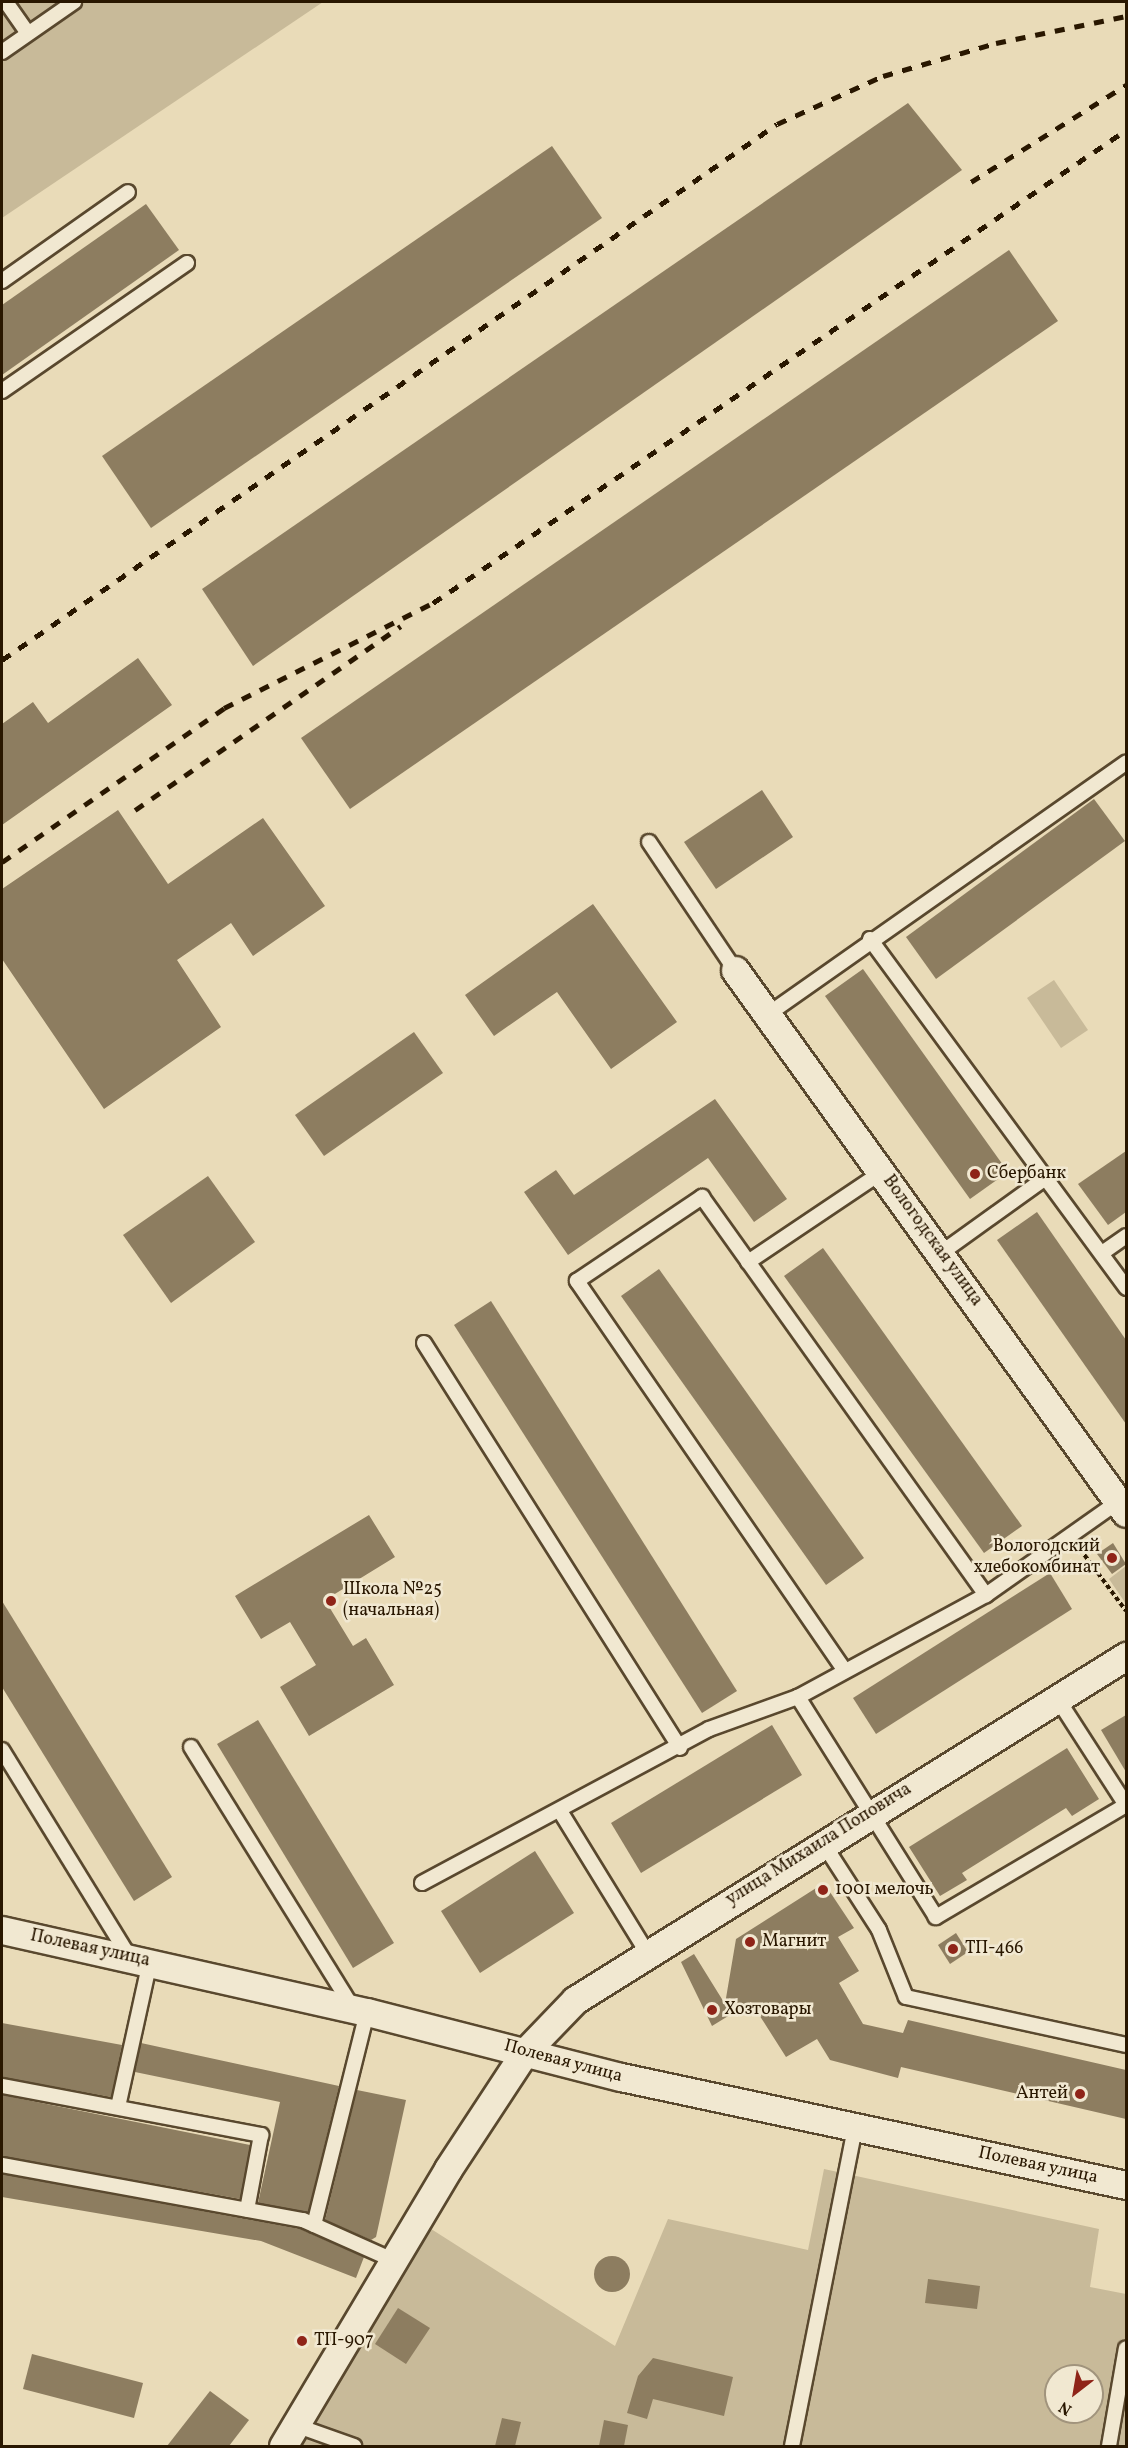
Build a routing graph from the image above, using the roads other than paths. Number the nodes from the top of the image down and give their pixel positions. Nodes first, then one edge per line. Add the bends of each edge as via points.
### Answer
1 (6, 2) edge
2 (74, 2) edge
3 (28, 33) junction
4 (2, 52) edge
5 (128, 192) dead end
6 (187, 263) dead end
7 (2, 281) edge
8 (2, 391) edge
9 (1126, 763) edge
10 (649, 842) dead end
11 (870, 939) junction
12 (735, 970) joint
13 (767, 1015) junction
14 (882, 1172) junction
15 (1048, 1176) junction
16 (1126, 1236) edge
17 (941, 1253) junction
18 (1102, 1253) junction
19 (748, 1262) junction
20 (1126, 1288) edge
21 (424, 1343) dead end
22 (1124, 1504) edge
23 (986, 1595) junction
24 (1126, 1656) edge
25 (843, 1668) junction
26 (798, 1697) junction
27 (1058, 1698) junction
28 (191, 1747) dead end
29 (680, 1748) junction
30 (2, 1750) edge
31 (560, 1811) junction
32 (871, 1812) junction
33 (823, 1843) junction
34 (422, 1883) dead end
35 (2, 1930) edge
36 (648, 1954) junction
37 (140, 1960) junction
38 (361, 2011) junction
39 (1126, 2045) edge
40 (525, 2052) junction
41 (2, 2086) edge
42 (118, 2107) junction
43 (855, 2128) junction
44 (2, 2165) edge
45 (1126, 2185) edge
46 (247, 2210) junction
47 (314, 2225) junction
48 (393, 2260) junction
49 (1126, 2348) edge
50 (289, 2436) edge
51 (354, 2446) edge
52 (792, 2446) edge
53 (1110, 2446) edge

1 - 3 lane
2 - 3 lane
3 - 4 lane
5 - 7 lane
6 - 8 lane
9 - 11 lane
10 - 12 lane
11 - 13 lane
11 - 15 lane
12 - 13 street, Вологодская улица
13 - 14 street, Вологодская улица
14 - 17 street, Вологодская улица
14 - 19 lane
15 - 17 lane
15 - 18 lane
16 - 18 lane
17 - 22 street, Вологодская улица
18 - 20 lane
19 - 23 lane
19 - 25 lane via 702,1197 577,1281
21 - 29 lane
22 - 23 lane via 1069,1536
23 - 25 lane
24 - 27 street, улица Михаила Поповича
25 - 26 lane
26 - 29 lane via 709,1728
26 - 32 lane
27 - 32 street, улица Михаила Поповича
27 - 32 lane via 1126,1805 936,1917
28 - 38 lane
29 - 31 lane
30 - 37 lane
31 - 34 lane
31 - 36 lane
32 - 33 street, улица Михаила Поповича
33 - 36 street, улица Михаила Поповича
33 - 39 lane via 879,1930 906,1997
35 - 37 street, Полевая улица
36 - 40 street, улица Михаила Поповича via 575,2000
37 - 38 street, Полевая улица
37 - 42 lane
38 - 40 street, Полевая улица
38 - 47 lane
40 - 43 street, Полевая улица
40 - 48 street, улица Михаила Поповича
41 - 42 lane
42 - 46 lane via 261,2134
43 - 45 street, Полевая улица
43 - 52 lane
44 - 46 lane
46 - 47 lane
47 - 48 lane
48 - 50 street, улица Михаила Поповича
49 - 53 lane
50 - 51 lane

